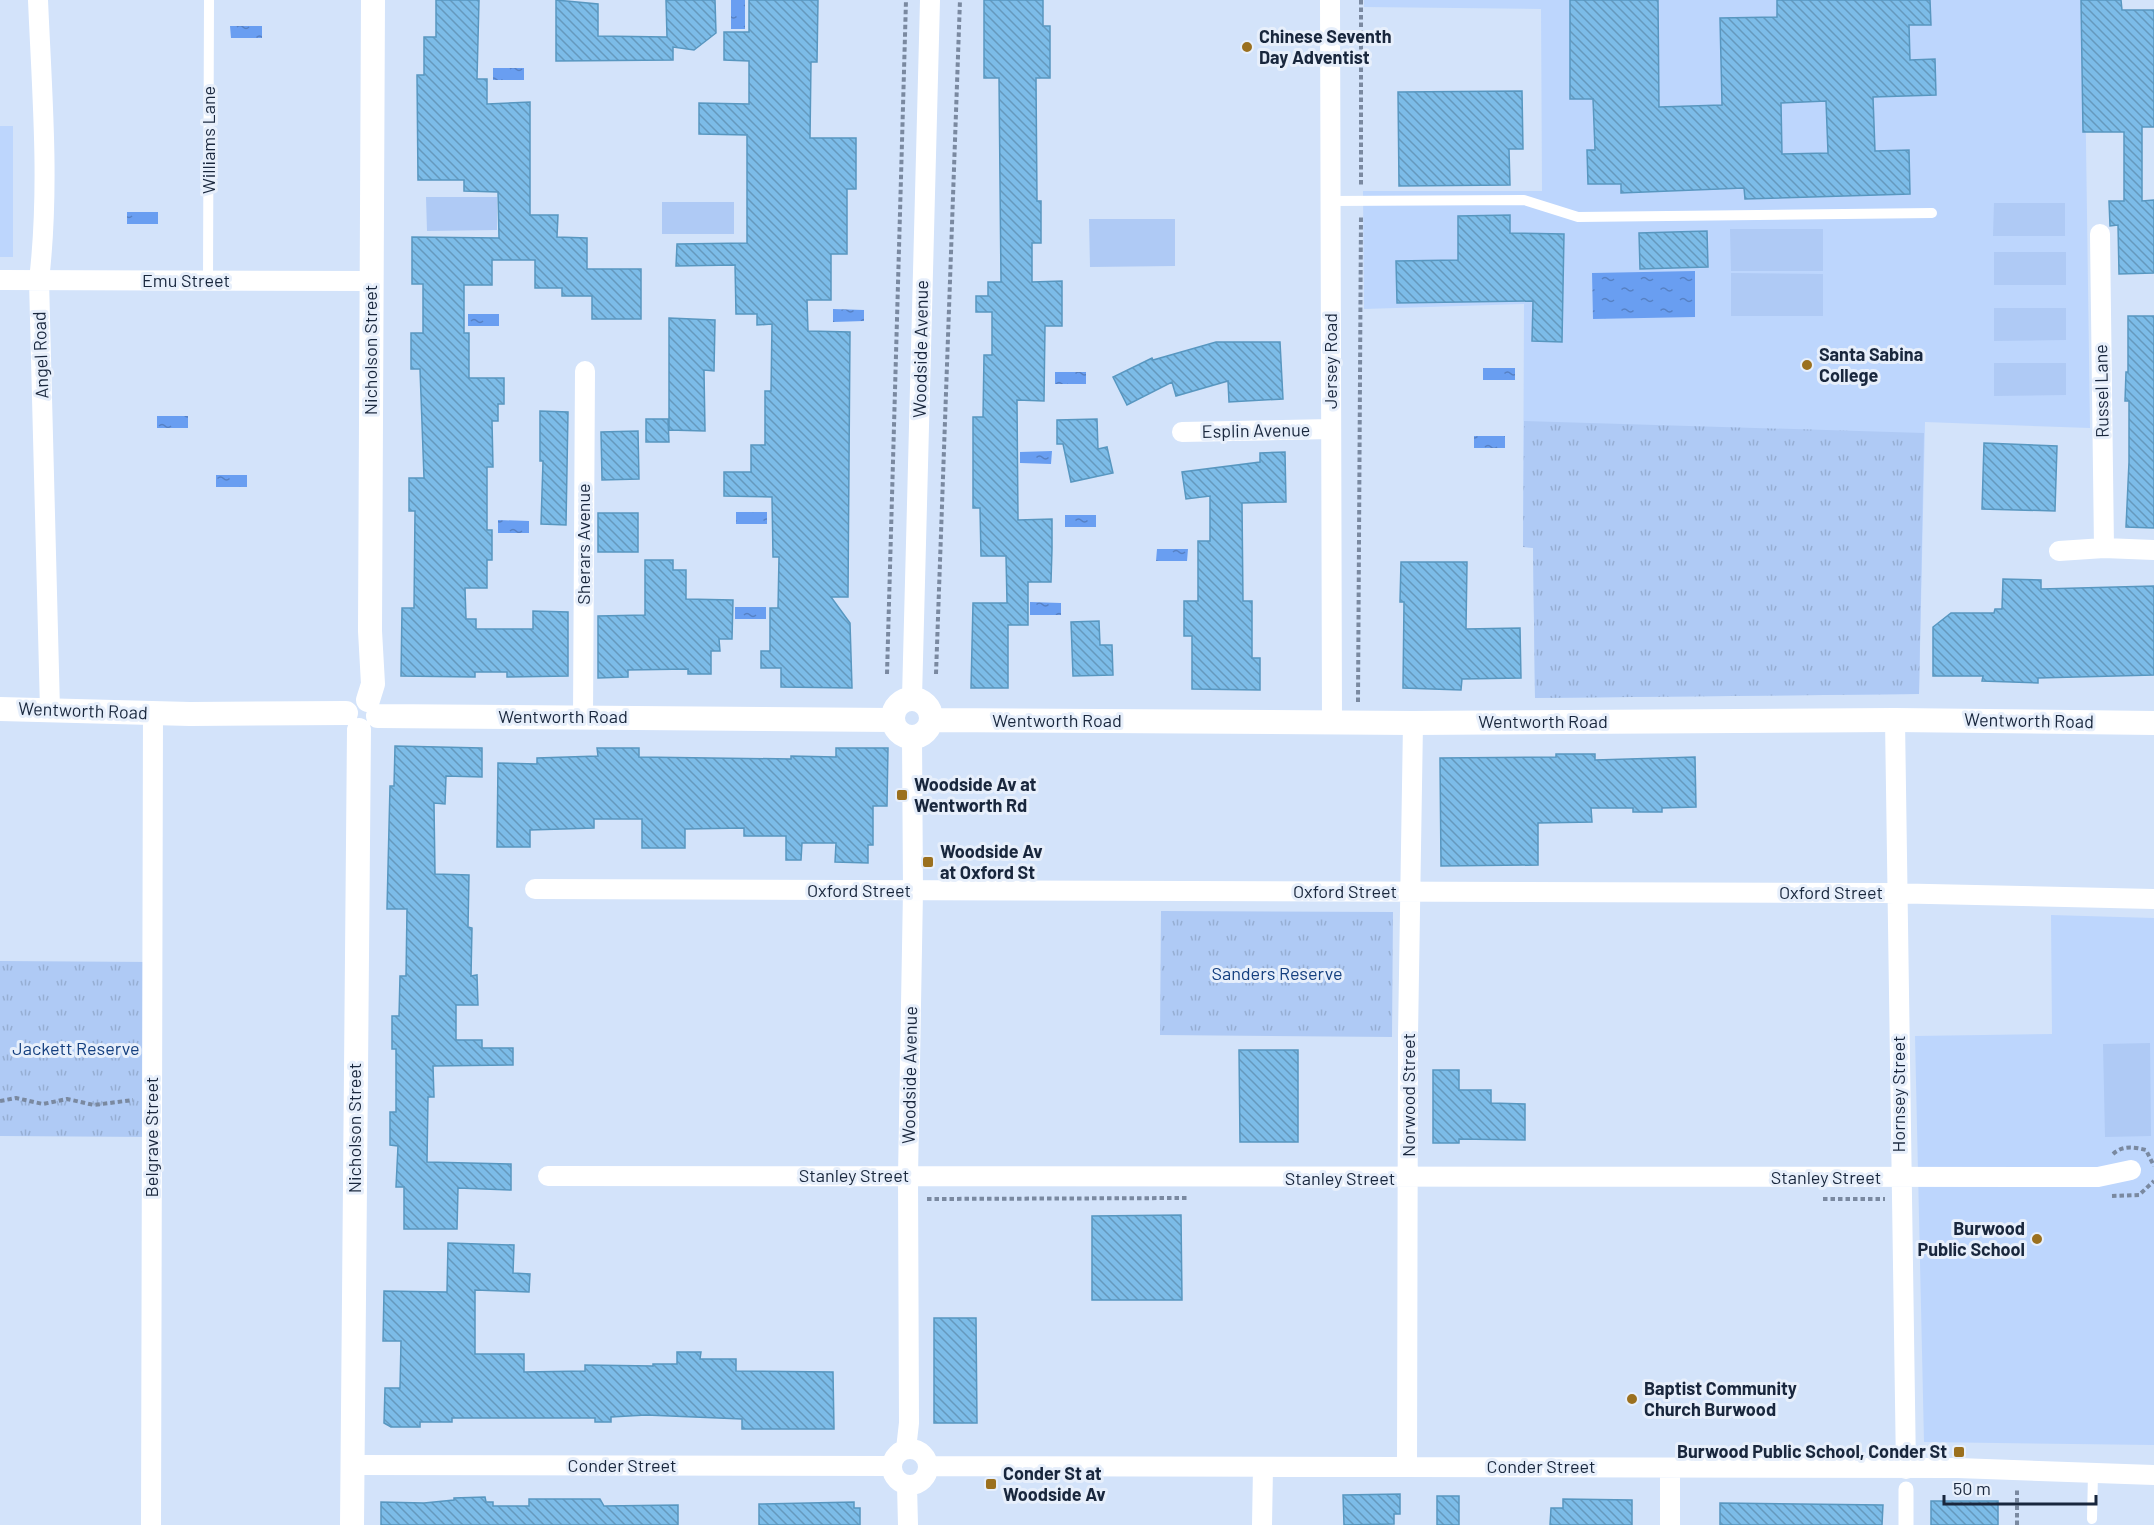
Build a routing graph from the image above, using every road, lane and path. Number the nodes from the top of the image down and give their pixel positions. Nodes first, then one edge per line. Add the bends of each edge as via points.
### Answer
1 (38, 0) edge
2 (209, 0) edge
3 (373, 0) edge
4 (906, 0) edge
5 (930, 0) edge
6 (960, 0) edge
7 (1330, 0) edge
8 (1361, 0) edge
9 (1331, 201) junction
10 (1361, 201) junction
11 (1932, 213) dead end
12 (2100, 234) dead end
13 (0, 280) edge
14 (39, 280) junction
15 (208, 280) junction
16 (372, 281) junction
17 (585, 371) dead end
18 (1331, 429) junction
19 (1182, 432) dead end
20 (2104, 548) junction
21 (2154, 550) edge
22 (2059, 551) dead end
23 (886, 674) dead end
24 (936, 674) dead end
25 (912, 698) junction
26 (1358, 703) dead end
27 (373, 708) junction
28 (0, 709) edge
29 (50, 710) junction
30 (153, 713) junction
31 (583, 717) junction
32 (893, 720) junction
33 (932, 720) junction
34 (1895, 720) junction
35 (352, 722) junction
36 (1332, 723) junction
37 (1413, 723) junction
38 (2154, 723) edge
39 (912, 738) junction
40 (535, 889) dead end
41 (913, 891) junction
42 (1410, 892) junction
43 (1898, 893) junction
44 (2154, 899) edge
45 (152, 1100) junction
46 (0, 1101) edge
47 (2109, 1158) dead end
48 (2154, 1166) edge
49 (2132, 1170) dead end
50 (548, 1176) dead end
51 (908, 1176) junction
52 (1900, 1178) junction
53 (1409, 1179) junction
54 (2154, 1181) edge
55 (2103, 1196) dead end
56 (1190, 1198) dead end
57 (927, 1199) dead end
58 (1816, 1199) dead end
59 (1888, 1199) dead end
60 (906, 1449) junction
61 (353, 1466) junction
62 (892, 1466) junction
63 (928, 1466) junction
64 (1407, 1466) junction
65 (1263, 1468) junction
66 (1670, 1468) junction
67 (1906, 1469) junction
68 (2092, 1473) junction
69 (2154, 1475) edge
70 (907, 1485) junction
71 (1906, 1489) dead end
72 (2017, 1489) dead end
73 (2092, 1519) dead end
74 (151, 1525) edge
75 (352, 1525) edge
76 (908, 1525) edge
77 (1262, 1525) edge
78 (1670, 1525) edge
79 (1906, 1525) edge
80 (2017, 1525) edge

1 - 14 street, Angel Road via 45,141 45,226
2 - 15 lane, Williams Lane
3 - 16 street, Nicholson Street
4 - 23 path
5 - 25 street, Woodside Avenue
6 - 24 path
7 - 9 street, Jersey Road
8 - 10 path
9 - 10 lane
9 - 18 street, Jersey Road
10 - 11 lane via 1524,200 1578,217
10 - 26 path
12 - 20 street, Russel Lane
13 - 14 street, Emu Street
14 - 15 street, Emu Street
14 - 29 street, Angel Road
15 - 16 street, Emu Street
16 - 27 street, Nicholson Street
17 - 31 street, Sherars Avenue
18 - 19 street, Esplin Avenue
18 - 36 street, Jersey Road
20 - 21 street
20 - 22 street
25 - 32 street via 900,703
25 - 33 street via 924,702
27 - 31 street, Wentworth Road
27 - 35 street via 369,729
28 - 29 street, Wentworth Road
29 - 30 street, Wentworth Road
30 - 35 street, Wentworth Road
30 - 45 street, Belgrave Street
31 - 32 street, Wentworth Road
32 - 39 street via 901,734
33 - 36 street, Wentworth Road
33 - 39 street via 923,735
34 - 37 street, Wentworth Road
34 - 38 street, Wentworth Road
34 - 43 street, Hornsey Street
35 - 61 street, Nicholson Street
36 - 37 street, Wentworth Road
37 - 42 street, Norwood Street
39 - 41 street, Woodside Avenue
40 - 41 street, Oxford Street
41 - 42 street, Oxford Street
41 - 51 street, Woodside Avenue
42 - 43 street, Oxford Street
42 - 53 street, Norwood Street
43 - 44 street, Oxford Street
43 - 52 street, Hornsey Street
45 - 46 path via 94,1105 67,1099 43,1104 16,1098
45 - 74 street, Belgrave Street
47 - 48 path via 2124,1148 2135,1147 2146,1150
49 - 52 street, Stanley Street via 2098,1178
50 - 51 street, Stanley Street
51 - 53 street, Stanley Street
51 - 60 street, Woodside Avenue
52 - 53 street, Stanley Street
52 - 67 street, Hornsey Street
53 - 64 street, Norwood Street
54 - 55 path via 2139,1195
56 - 57 path
58 - 59 path
60 - 62 street via 898,1453
60 - 63 street via 921,1452
61 - 62 street, Conder Street
61 - 75 street, Nicholson Street
62 - 70 street via 896,1478
63 - 65 street, Conder Street
63 - 70 street via 922,1481
64 - 65 street, Conder Street
64 - 66 street, Conder Street
65 - 77 street
66 - 67 street, Conder Street
66 - 78 street
67 - 68 street, Conder Street
68 - 69 street, Conder Street
68 - 73 lane
70 - 76 street
71 - 79 street
72 - 80 path

